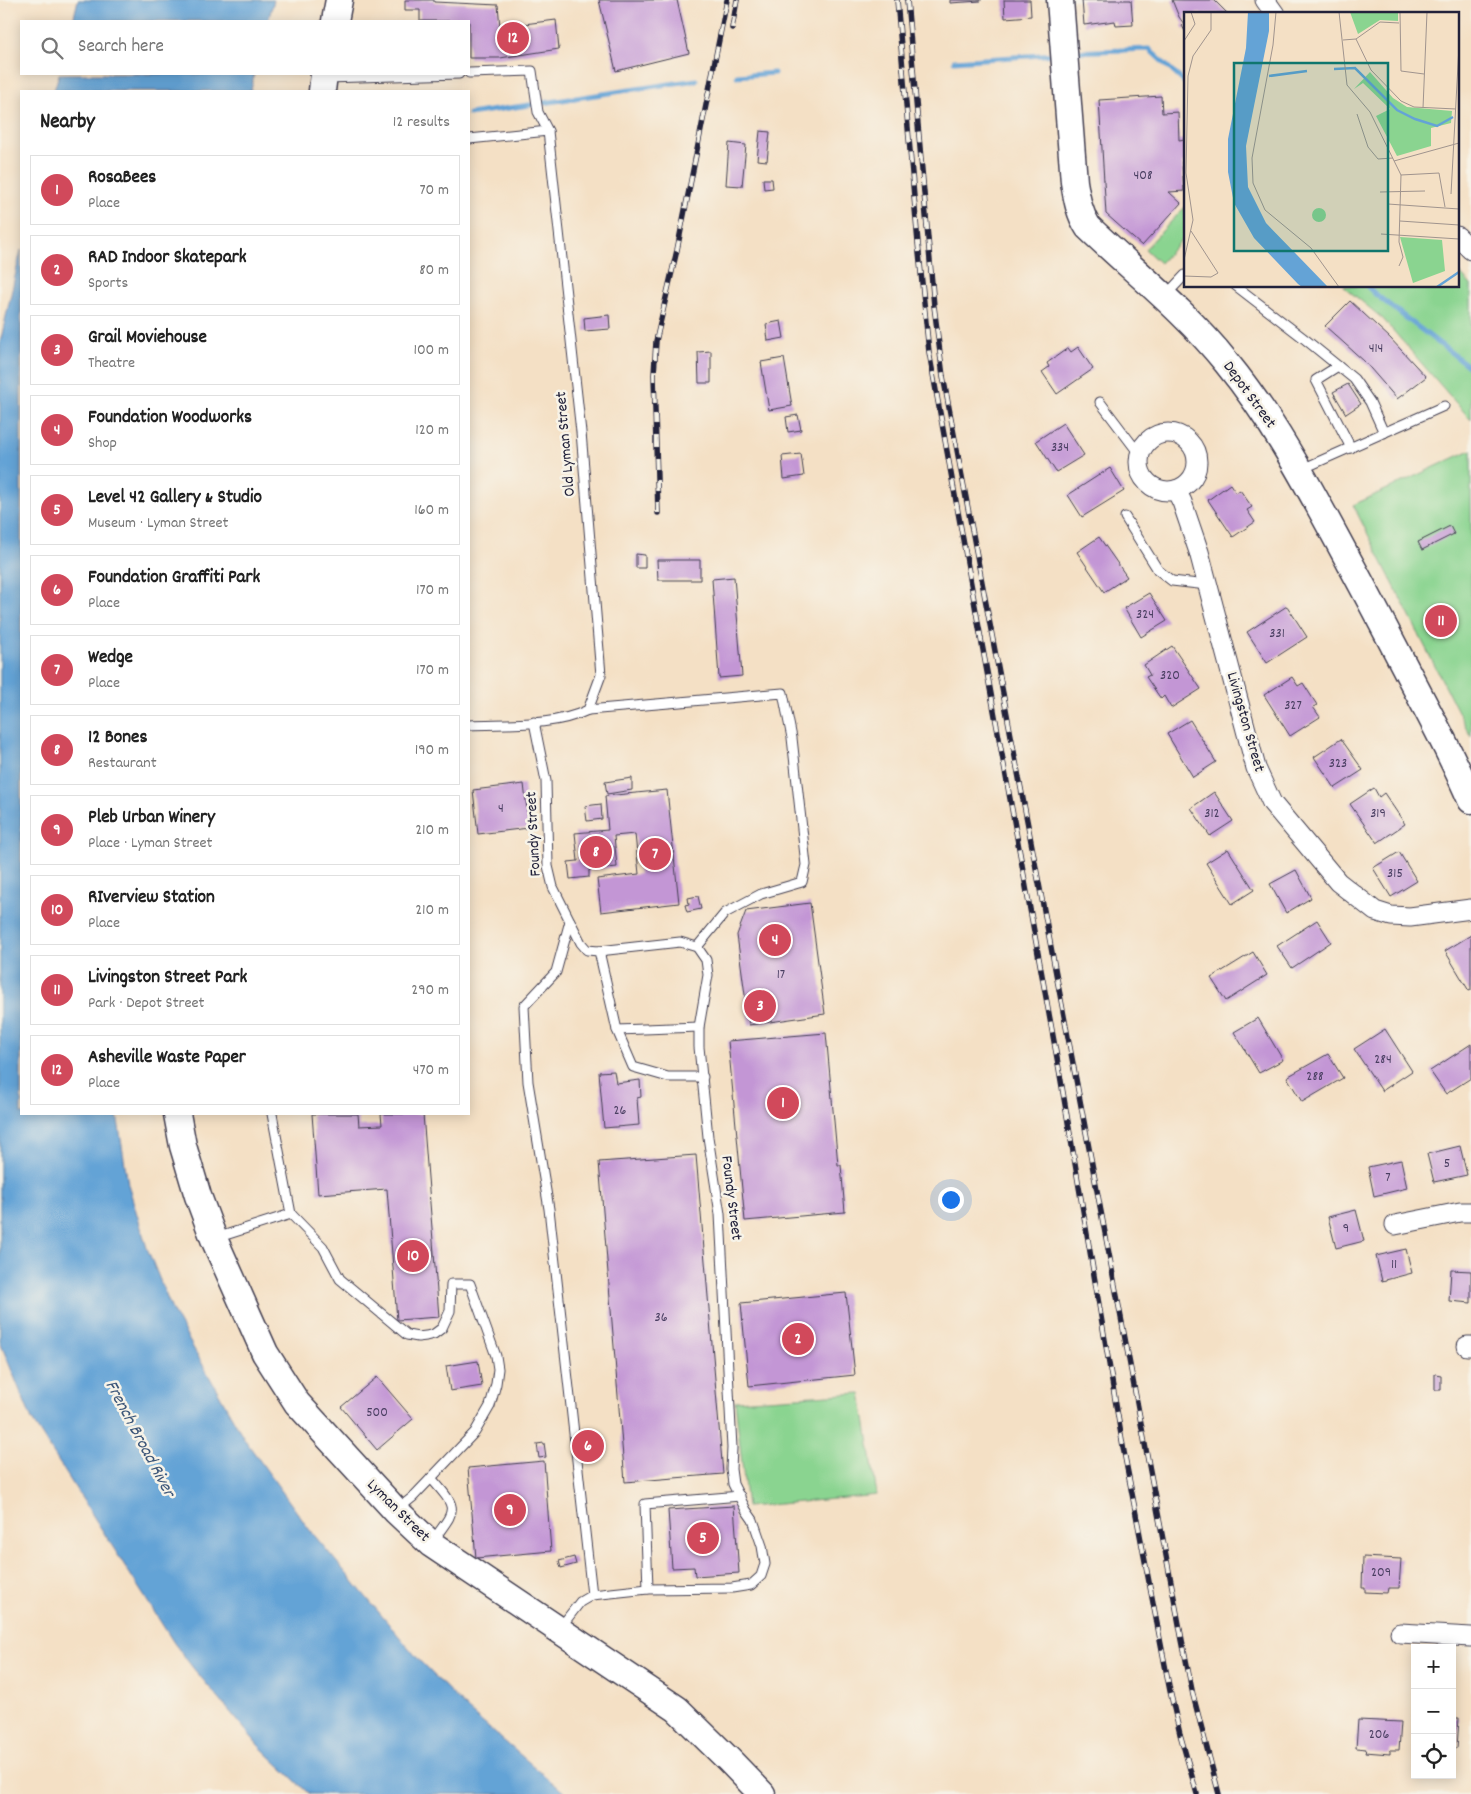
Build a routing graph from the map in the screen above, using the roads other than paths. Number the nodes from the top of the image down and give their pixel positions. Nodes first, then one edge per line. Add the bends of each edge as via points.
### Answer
1 (339, 0) edge
2 (1265, 0) edge
3 (1061, 12) edge
4 (1274, 12) edge
5 (335, 20) edge
6 (470, 73) edge
7 (440, 75) edge
8 (323, 81) edge
9 (548, 131) junction
10 (470, 139) edge
11 (1458, 237) edge
12 (1471, 250) edge
13 (1184, 276) edge
14 (1239, 288) edge
15 (1164, 297) junction
16 (1338, 366) junction
17 (1100, 402) dead end
18 (1444, 406) dead end
19 (1384, 433) junction
20 (1351, 448) junction
21 (1140, 455) junction
22 (1299, 470) junction
23 (1176, 490) junction
24 (1125, 517) dead end
25 (1207, 585) junction
26 (588, 710) junction
27 (534, 722) junction
28 (470, 725) edge
29 (1466, 782) edge
30 (1471, 909) edge
31 (570, 921) junction
32 (697, 947) junction
33 (600, 951) junction
34 (699, 1026) junction
35 (617, 1030) junction
36 (703, 1077) junction
37 (177, 1115) edge
38 (272, 1115) edge
39 (1471, 1212) edge
40 (291, 1214) junction
41 (1395, 1225) dead end
42 (214, 1239) junction
43 (432, 1478) junction
44 (740, 1496) junction
45 (396, 1511) junction
46 (430, 1544) junction
47 (648, 1589) junction
48 (592, 1595) junction
49 (559, 1630) junction
50 (1400, 1634) dead end
51 (1471, 1637) edge
52 (762, 1794) edge

1 - 5 main road
2 - 4 street
3 - 15 main road, Depot Street via 1077,203 1088,227
6 - 9 lane via 532,71 538,112
7 - 8 lane
9 - 10 lane
9 - 26 lane, Old Lyman Street via 581,432 601,675
11 - 12 street
13 - 15 lane
14 - 16 lane
15 - 22 main road, Depot Street via 1225,361 1256,400
16 - 19 lane via 1363,391
16 - 20 lane via 1316,380
17 - 21 lane
18 - 19 lane
19 - 20 lane
20 - 22 lane
21 - 23 street via 1140,468 1145,480 1155,488 1168,492
21 - 23 street via 1156,436 1169,433 1182,436 1192,445 1197,456 1197,470 1191,481
22 - 29 main road, Depot Street
23 - 25 street, Livingston Street via 1199,552
24 - 25 lane via 1158,570 1172,581
25 - 30 street, Livingston Street via 1256,768 1272,803 1338,882 1375,911 1410,917
26 - 27 lane via 574,717
26 - 32 lane via 783,693 792,738 806,864 802,882 761,894 725,912
27 - 28 lane
27 - 31 lane, Foundy Street via 546,781 548,866 553,887
31 - 33 lane, Foundy Street via 587,950
31 - 48 lane via 556,972 524,1006 528,1082 549,1209
32 - 33 lane via 680,942
32 - 34 lane, Foundy Street via 706,960 708,975
33 - 35 lane
34 - 35 lane
34 - 36 lane, Foundy Street
35 - 36 lane via 633,1067 668,1077
36 - 44 lane, Foundy Street via 720,1214 731,1469
37 - 42 main road, Lyman Street via 183,1146
38 - 40 lane
39 - 41 street
40 - 42 lane
40 - 43 lane via 323,1247 340,1279 407,1335 426,1336 442,1328 450,1311 451,1284 470,1284 496,1356 496,1384 490,1406 475,1432
42 - 45 main road, Lyman Street via 265,1353 297,1404
43 - 45 lane
43 - 46 lane via 452,1506 450,1516
44 - 47 lane via 645,1504
44 - 47 lane, Foundy Street via 762,1546 765,1564 761,1576 750,1585 732,1588
45 - 46 main road, Lyman Street
46 - 49 main road, Lyman Street
47 - 48 lane, Foundy Street
48 - 49 lane via 580,1602
49 - 52 main road, Lyman Street via 677,1709
50 - 51 street

